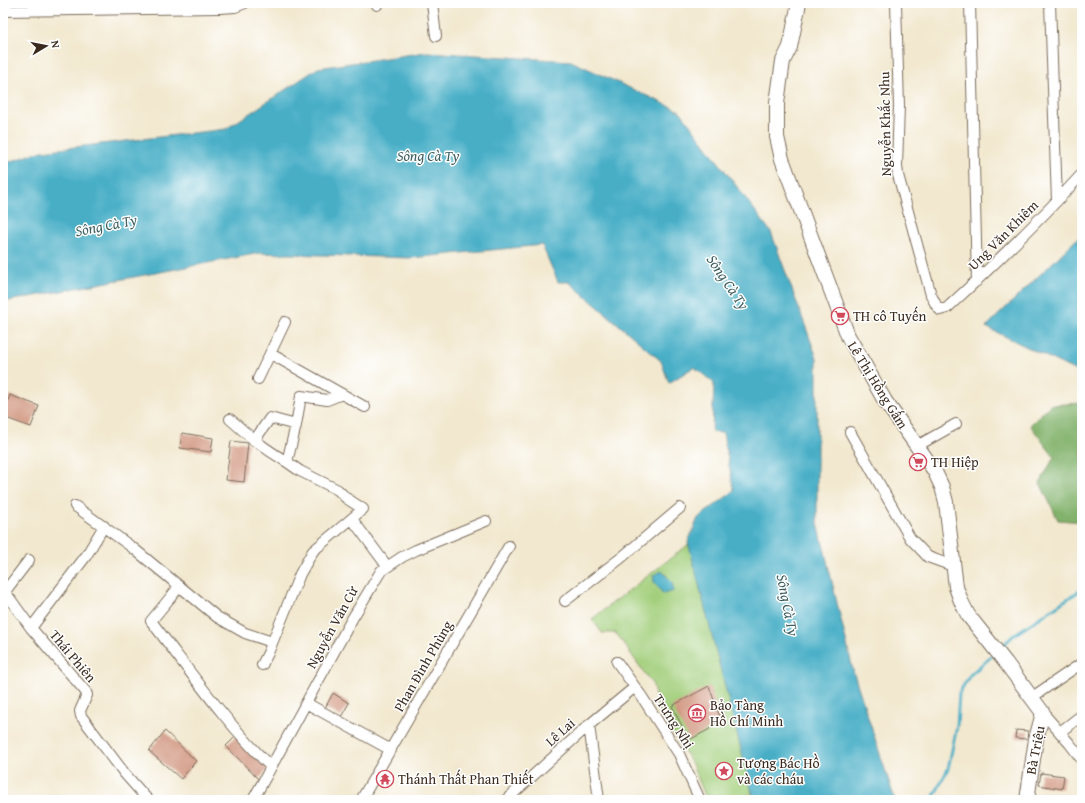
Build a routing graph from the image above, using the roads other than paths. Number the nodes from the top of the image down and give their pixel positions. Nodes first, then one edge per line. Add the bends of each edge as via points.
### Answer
1 (245, 3) edge
2 (432, 3) edge
3 (798, 3) edge
4 (896, 3) edge
5 (970, 3) edge
6 (1050, 3) edge
7 (3, 11) edge
8 (436, 36) dead end
9 (1082, 174) edge
10 (1057, 201) junction
11 (977, 281) junction
12 (940, 310) joint
13 (286, 322) dead end
14 (271, 354) junction
15 (258, 379) dead end
16 (342, 394) junction
17 (365, 406) dead end
18 (230, 419) dead end
19 (956, 424) dead end
20 (296, 425) junction
21 (850, 432) dead end
22 (254, 441) junction
23 (917, 446) junction
24 (287, 462) junction
25 (76, 506) dead end
26 (680, 508) dead end
27 (352, 519) junction
28 (486, 521) dead end
29 (104, 526) junction
30 (509, 546) dead end
31 (29, 560) dead end
32 (387, 566) junction
33 (954, 566) junction
34 (179, 587) junction
35 (4, 592) edge
36 (565, 602) dead end
37 (32, 628) junction
38 (272, 642) junction
39 (617, 662) dead end
40 (1082, 662) edge
41 (1006, 663) joint
42 (262, 665) dead end
43 (634, 687) junction
44 (1031, 698) junction
45 (306, 703) junction
46 (1043, 713) junction
47 (1082, 714) edge
48 (589, 725) junction
49 (1060, 732) junction
50 (391, 750) junction
51 (1082, 760) edge
52 (271, 767) junction
53 (148, 800) edge
54 (253, 800) edge
55 (362, 800) edge
56 (506, 800) edge
57 (599, 800) edge
58 (700, 800) edge
59 (1027, 800) edge

1 - 7 street via 235,8
2 - 8 street
3 - 23 street, Lê Thị Hồng Gấm via 790,47 783,61 777,103 777,137 782,159 848,336 885,401
4 - 12 street, Nguyễn Khắc Nhu via 898,175 932,295
5 - 11 street
6 - 10 street
9 - 10 street, Ung Văn Khiêm
10 - 11 street, Ung Văn Khiêm
11 - 12 street, Ung Văn Khiêm via 947,308
13 - 14 street
14 - 15 street
14 - 16 street
16 - 17 street
16 - 20 street via 327,400 301,396
18 - 22 street
19 - 23 street
20 - 22 street via 270,418
20 - 24 street
21 - 33 street via 910,538 928,557
22 - 24 street
23 - 33 street, Lê Thị Hồng Gấm via 934,470 942,487
24 - 27 street via 338,490 364,509
25 - 29 street
26 - 36 street
27 - 32 street
27 - 38 street via 313,551 300,574
28 - 32 street, Nguyễn Văn Cừ via 416,550
29 - 34 street
29 - 37 street via 86,556
30 - 50 street, Phan Đình Phùng
31 - 35 street
32 - 45 street, Nguyễn Văn Cừ via 376,579 352,619
33 - 41 street, Lê Thị Hồng Gấm via 956,587 968,615
34 - 38 street via 210,613 232,627
34 - 52 street via 151,621 205,693
35 - 37 street, Thái Phiên
37 - 53 street, Thái Phiên via 86,692 81,716
38 - 42 street
39 - 43 street, Trưng Nhị
40 - 44 street
41 - 44 street, Bà Triệu
43 - 48 street, Lê Lai
43 - 58 street, Trưng Nhị via 680,754
44 - 46 street, Bà Triệu
45 - 50 street
45 - 52 street, Nguyễn Văn Cừ
46 - 49 street
46 - 59 street, Bà Triệu via 1036,739
47 - 49 street
48 - 56 street, Lê Lai
48 - 57 street
49 - 51 street
50 - 55 street, Phan Đình Phùng
52 - 54 street, Nguyễn Văn Cừ

